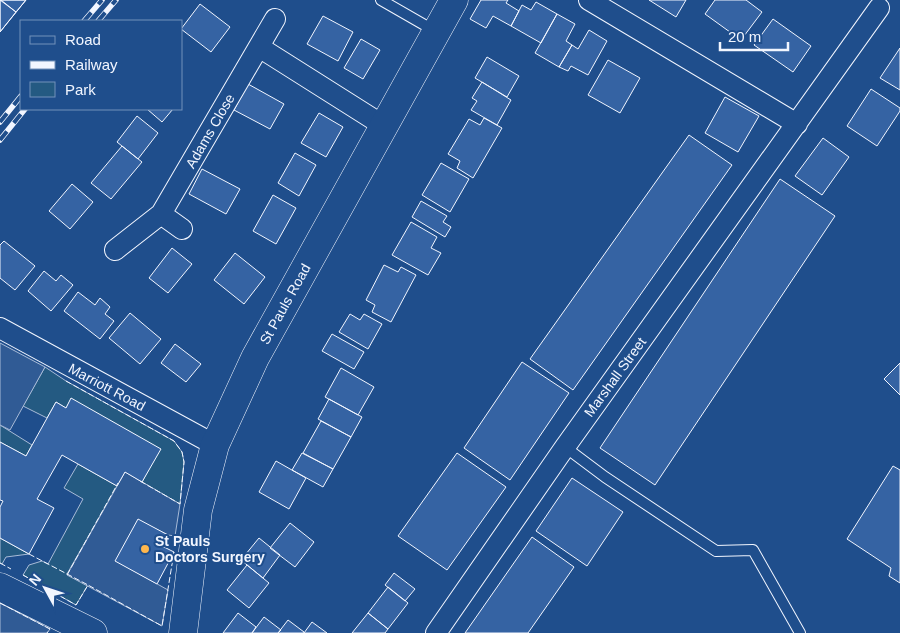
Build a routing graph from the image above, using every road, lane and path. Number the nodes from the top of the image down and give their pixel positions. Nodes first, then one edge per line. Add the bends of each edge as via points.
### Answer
1 (381, 0) edge
2 (454, 0) edge
3 (590, 0) edge
4 (612, 6) edge
5 (879, 8) dead end
6 (275, 19) dead end
7 (436, 31) junction
8 (259, 47) junction
9 (798, 124) junction
10 (384, 126) junction
11 (161, 214) junction
12 (182, 229) dead end
13 (115, 250) dead end
14 (0, 328) edge
15 (215, 446) junction
16 (565, 447) junction
17 (0, 587) edge
18 (82, 631) edge
19 (183, 633) edge
20 (436, 633) edge
21 (800, 633) edge

1 - 7 lane
2 - 7 main road, St Pauls Road
3 - 4 street
4 - 9 street
5 - 9 street, Marshall Street
6 - 8 street, Adams Close
7 - 10 main road, St Pauls Road
8 - 10 street
8 - 11 street, Adams Close
9 - 16 street, Marshall Street
10 - 15 main road, St Pauls Road via 255,358
11 - 12 street
11 - 13 street, Adams Close
14 - 15 street, Marriott Road
15 - 19 main road, St Pauls Road via 198,510
16 - 20 street, Marshall Street
16 - 21 lane via 716,550 753,550
17 - 18 main road

